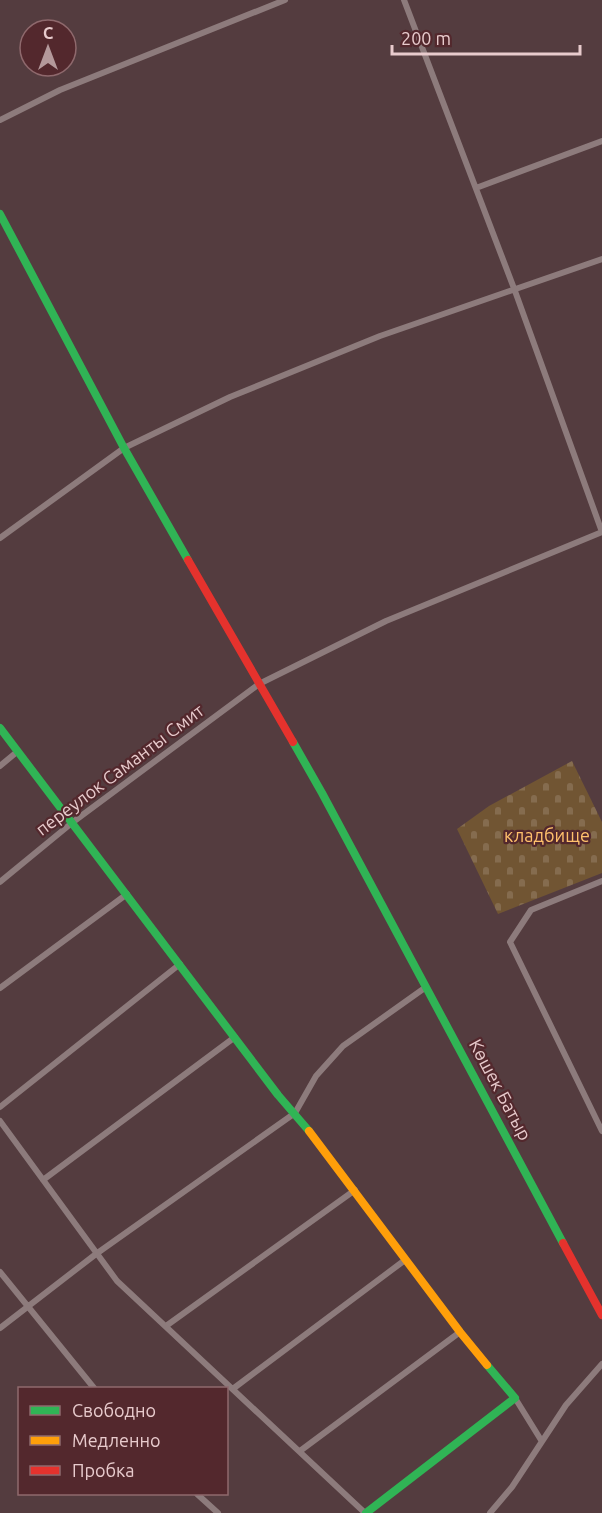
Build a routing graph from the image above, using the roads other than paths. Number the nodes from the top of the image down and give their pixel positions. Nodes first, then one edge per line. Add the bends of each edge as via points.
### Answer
1 (285, 0) edge
2 (404, 0) edge
3 (0, 120) edge
4 (602, 141) edge
5 (476, 188) junction
6 (0, 214) edge
7 (602, 259) edge
8 (515, 291) junction
9 (123, 448) junction
10 (602, 532) edge
11 (0, 538) edge
12 (259, 684) junction
13 (0, 728) edge
14 (18, 751) junction
15 (0, 766) edge
16 (73, 822) junction
17 (602, 881) edge
18 (0, 882) edge
19 (127, 894) junction
20 (180, 964) junction
21 (426, 987) junction
22 (0, 988) edge
23 (235, 1037) junction
24 (0, 1107) edge
25 (295, 1113) junction
26 (0, 1121) edge
27 (602, 1131) edge
28 (43, 1180) junction
29 (355, 1190) junction
30 (96, 1254) junction
31 (405, 1260) junction
32 (0, 1272) edge
33 (27, 1306) junction
34 (602, 1315) edge
35 (166, 1326) junction
36 (0, 1328) edge
37 (460, 1332) junction
38 (602, 1364) edge
39 (92, 1387) edge
40 (234, 1388) junction
41 (514, 1398) junction
42 (541, 1440) junction
43 (300, 1451) junction
44 (198, 1495) edge
45 (218, 1513) edge
46 (366, 1513) edge
47 (490, 1513) edge

1 - 3 street via 60,90
2 - 5 street
4 - 5 street
5 - 8 street
6 - 9 street, Көшек Батыр
7 - 8 street
8 - 9 street via 351,348 230,397
8 - 10 street
9 - 11 street
9 - 12 street, Көшек Батыр
10 - 12 street, переулок Саманты Смит via 386,621
12 - 16 street, переулок Саманты Смит
12 - 21 street, Көшек Батыр
13 - 14 street
14 - 15 street
14 - 16 street
16 - 18 street, переулок Саманты Смит
16 - 19 street
17 - 27 street via 531,910 510,942
19 - 20 street
19 - 22 street
20 - 23 street
20 - 24 street
21 - 25 street via 343,1046 316,1076
21 - 34 street, Көшек Батыр
23 - 25 street
23 - 28 street
25 - 29 street
25 - 30 street
26 - 28 street
28 - 30 street
29 - 31 street
29 - 35 street
30 - 33 street
30 - 35 street via 117,1281
31 - 37 street
31 - 40 street
32 - 33 street
33 - 36 street
33 - 39 street
35 - 40 street
37 - 41 street
37 - 43 street
38 - 42 street
40 - 43 street
41 - 42 street
41 - 46 street
42 - 47 street via 512,1487
43 - 46 street
44 - 45 street

